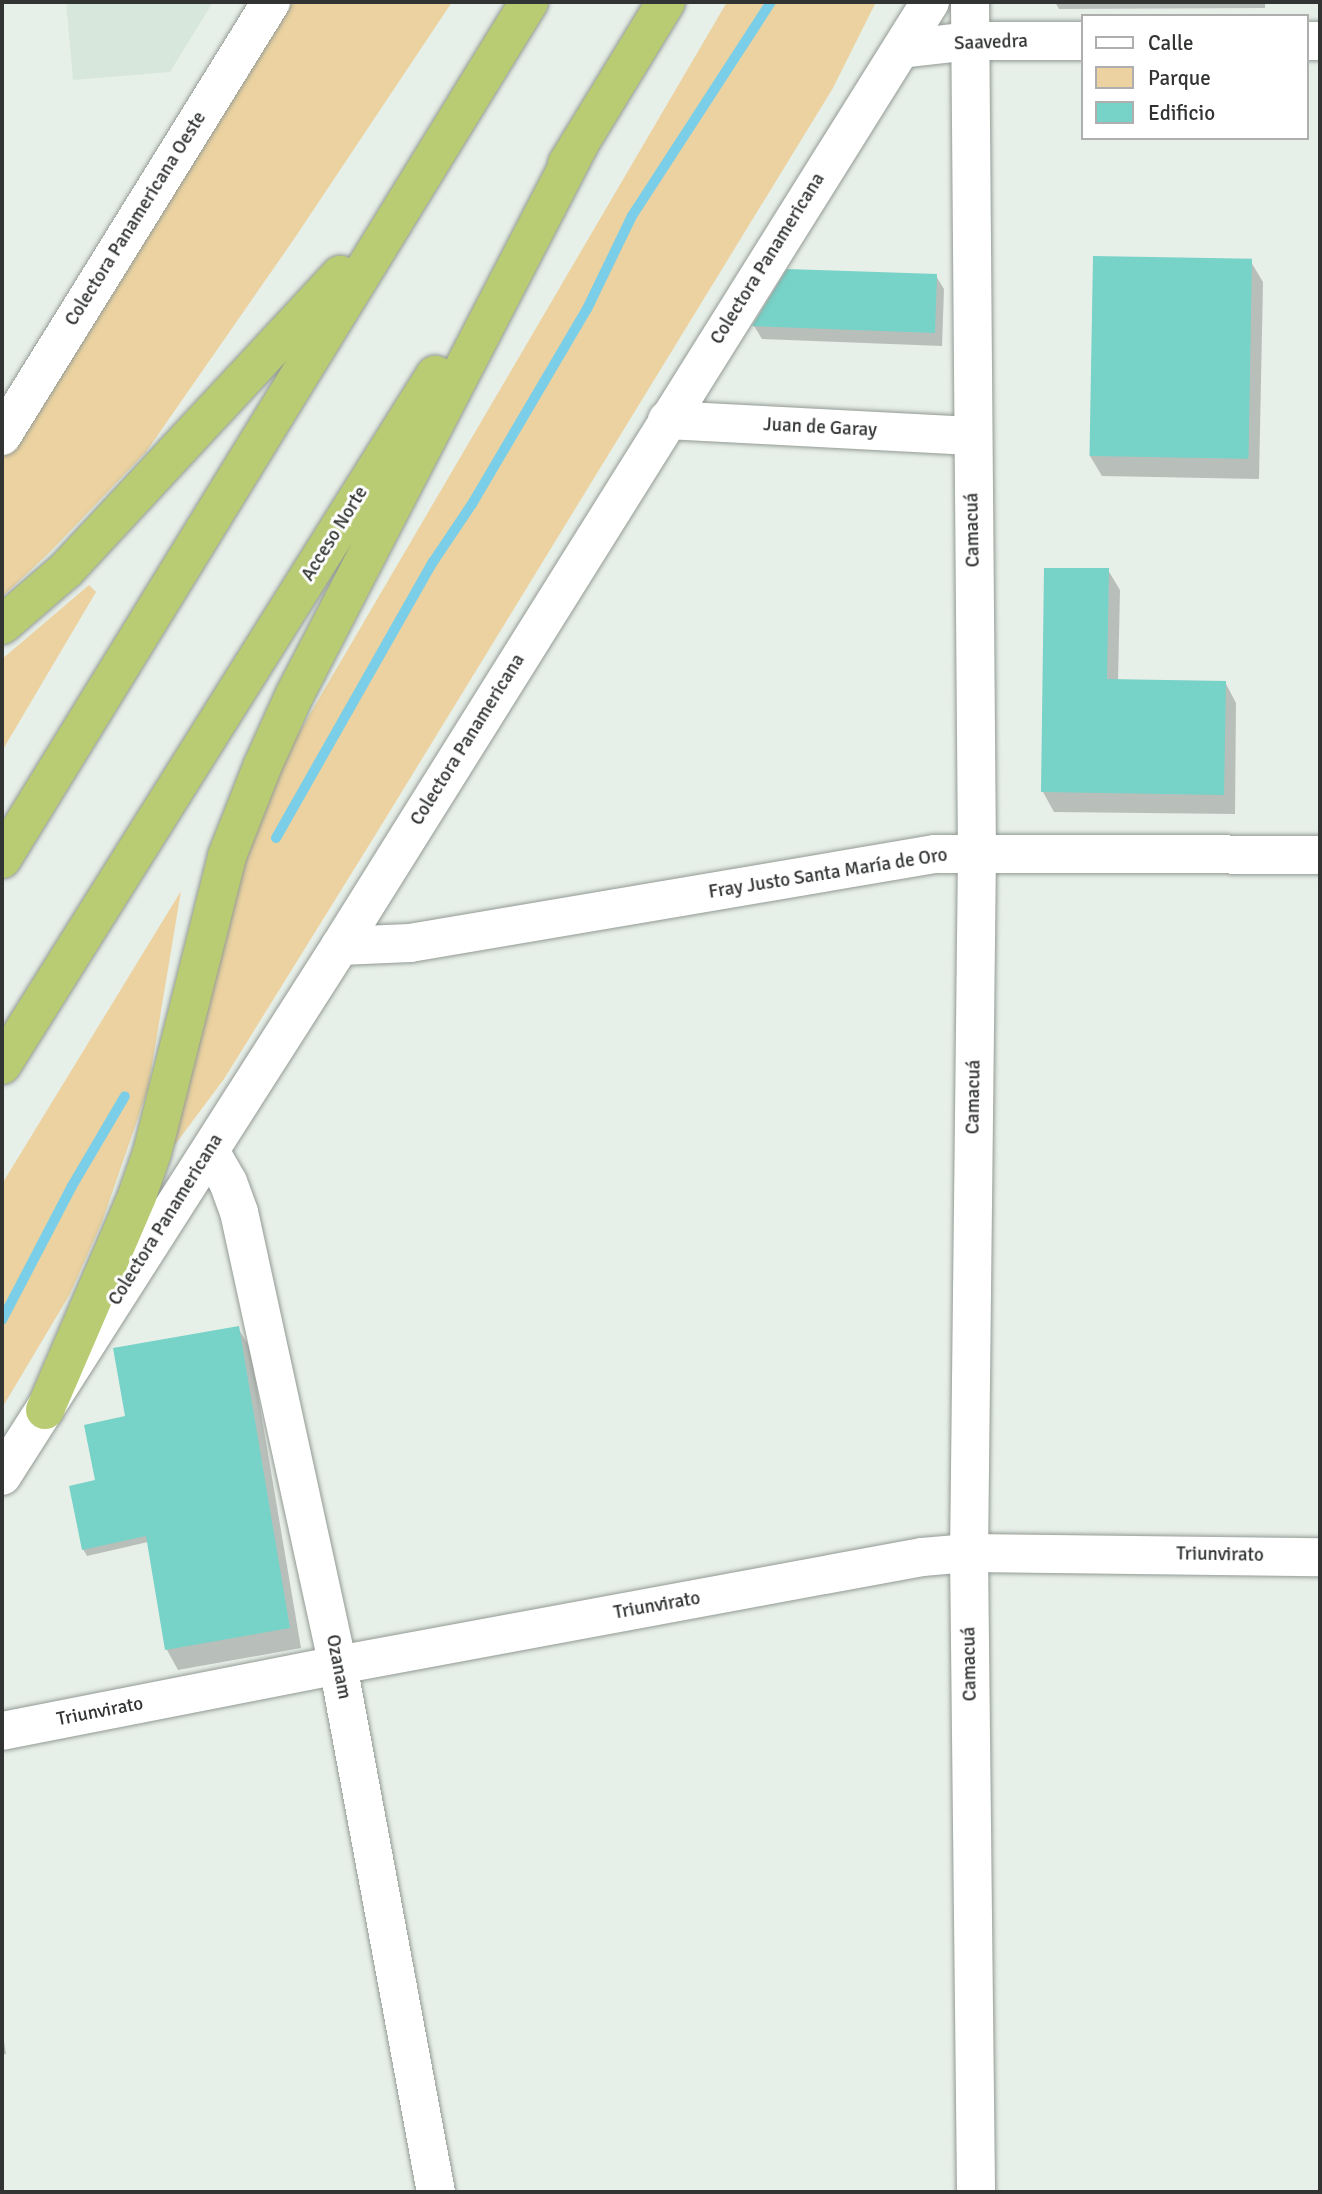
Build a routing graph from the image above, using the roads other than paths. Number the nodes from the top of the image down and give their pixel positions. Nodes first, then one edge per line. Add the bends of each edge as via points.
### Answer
1 (271, 2) edge
2 (529, 2) edge
3 (666, 2) edge
4 (930, 2) edge
5 (970, 2) edge
6 (970, 41) junction
7 (1080, 41) edge
8 (901, 49) junction
9 (580, 143) junction
10 (401, 209) junction
11 (667, 420) junction
12 (2, 436) edge
13 (972, 436) junction
14 (2, 625) edge
15 (977, 852) junction
16 (1320, 855) edge
17 (2, 859) edge
18 (340, 946) junction
19 (2, 1065) edge
20 (210, 1151) junction
21 (45, 1410) junction
22 (2, 1476) edge
23 (969, 1553) junction
24 (1320, 1556) edge
25 (338, 1665) junction
26 (2, 1731) edge
27 (436, 2192) edge
28 (976, 2192) edge

1 - 12 street, Colectora Panamericana Oeste
2 - 10 highway
3 - 9 highway, Acceso Norte
4 - 8 street, Colectora Panamericana
5 - 6 street, Camacuá
6 - 7 street, Saavedra
6 - 8 street, Saavedra
6 - 13 street, Camacuá
8 - 11 street, Colectora Panamericana
9 - 19 highway, Acceso Norte
9 - 21 highway via 295,694 262,767 228,856 152,1153
10 - 14 highway via 66,570
10 - 17 highway
11 - 13 street, Juan de Garay
11 - 18 street, Colectora Panamericana
13 - 15 street, Camacuá
15 - 16 street, Fray Justo Santa María de Oro
15 - 18 street, Fray Justo Santa María de Oro via 936,854 410,943
15 - 23 street, Camacuá
18 - 20 street, Colectora Panamericana
20 - 21 street, Colectora Panamericana
20 - 25 street, Ozanam via 239,1212
21 - 22 street, Colectora Panamericana
23 - 24 street, Triunvirato
23 - 25 street, Triunvirato via 922,1557
23 - 28 street, Camacuá
25 - 26 street, Triunvirato
25 - 27 street, Ozanam

